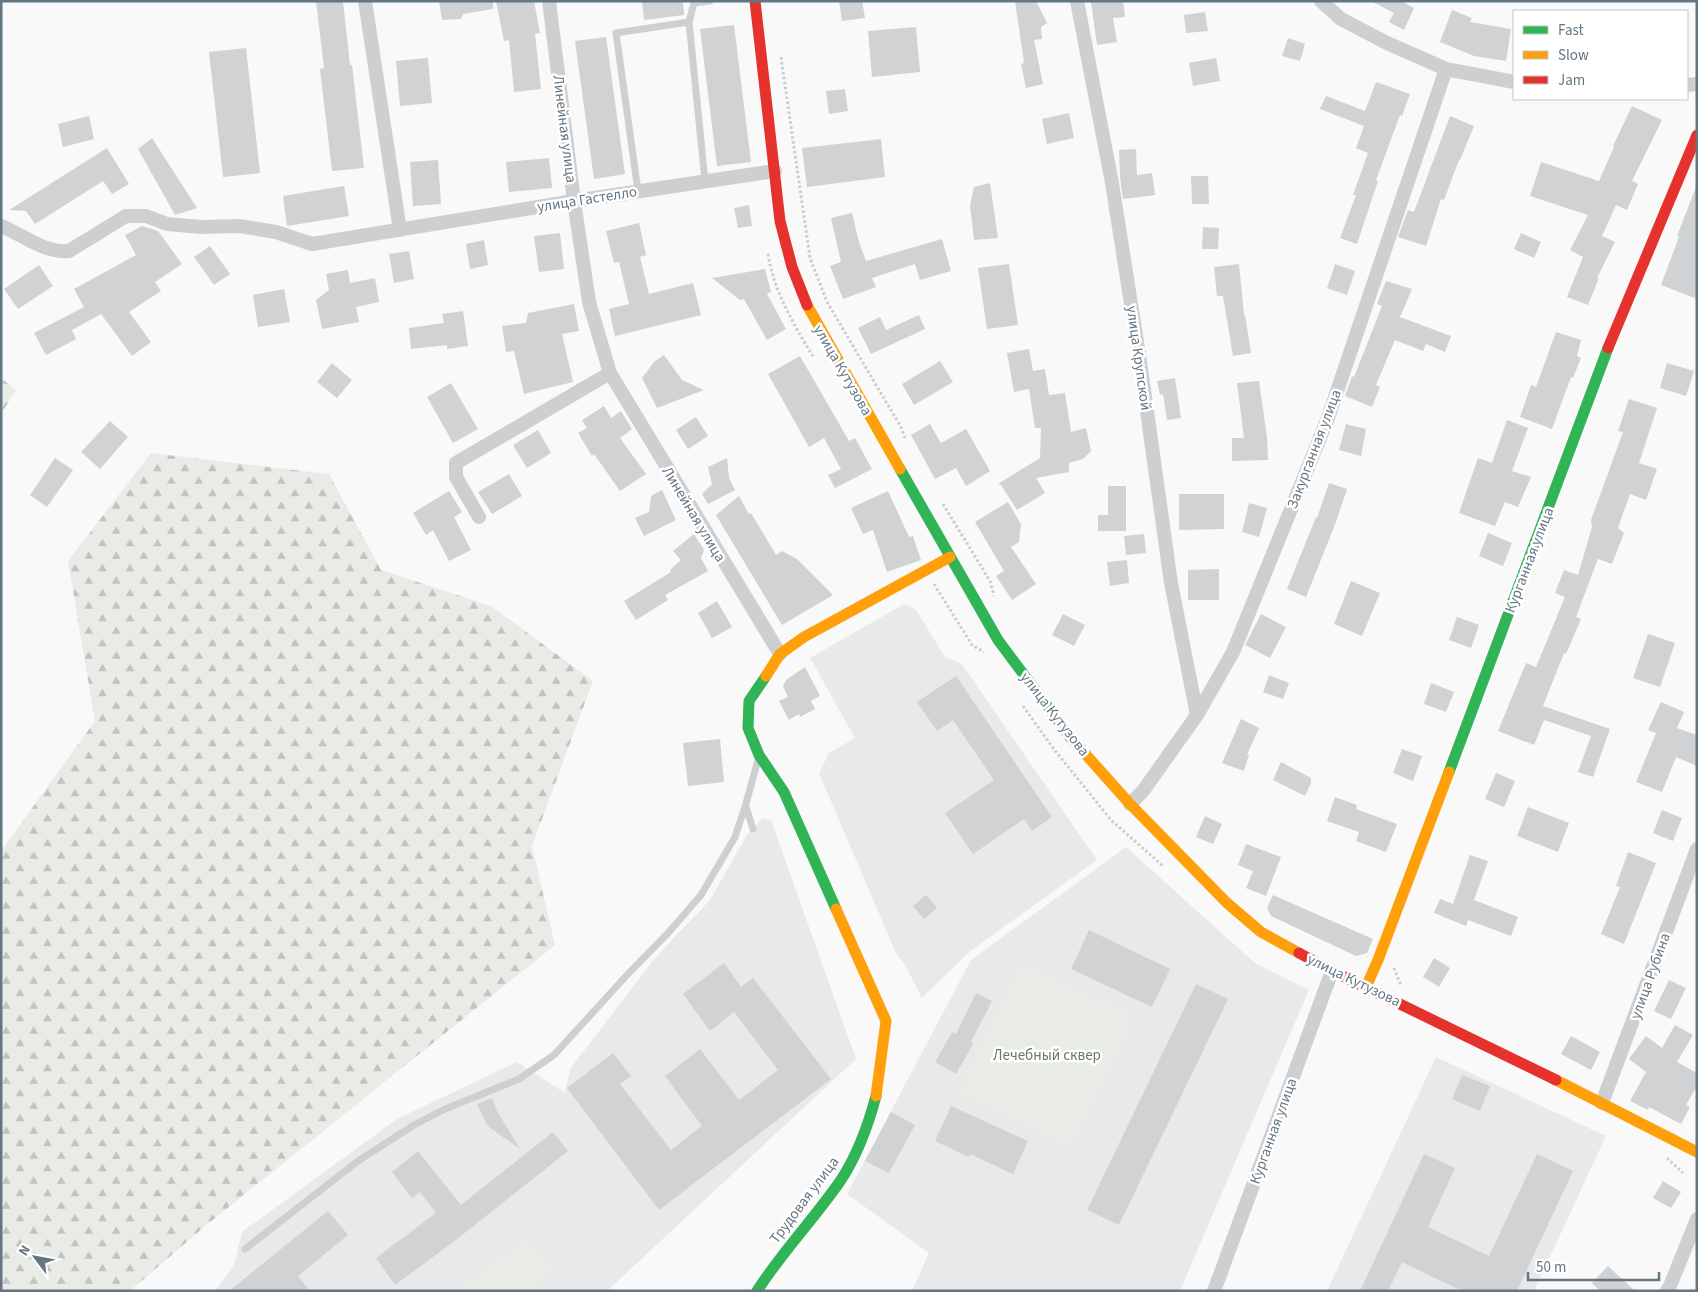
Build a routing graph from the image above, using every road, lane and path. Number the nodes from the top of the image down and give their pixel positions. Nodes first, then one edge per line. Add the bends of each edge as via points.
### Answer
1 (365, 1) edge
2 (549, 1) edge
3 (710, 1) edge
4 (754, 1) edge
5 (1077, 1) edge
6 (1321, 1) edge
7 (689, 22) junction
8 (780, 50) dead end
9 (1446, 69) junction
10 (1513, 82) edge
11 (1697, 136) edge
12 (775, 171) junction
13 (705, 181) junction
14 (638, 191) junction
15 (574, 201) junction
16 (1, 226) edge
17 (400, 230) junction
18 (610, 373) junction
19 (905, 440) dead end
20 (939, 497) dead end
21 (479, 517) dead end
22 (950, 557) junction
23 (995, 599) dead end
24 (780, 654) junction
25 (1197, 715) junction
26 (759, 755) junction
27 (1130, 804) junction
28 (745, 807) junction
29 (753, 829) dead end
30 (1697, 849) edge
31 (1378, 960) junction
32 (1332, 971) junction
33 (1366, 987) junction
34 (1402, 988) dead end
35 (1602, 1103) junction
36 (1697, 1152) edge
37 (1697, 1219) edge
38 (244, 1249) dead end
39 (1671, 1289) edge
40 (757, 1291) edge
41 (1214, 1291) edge

1 - 17 street
2 - 15 street, Линейная улица
3 - 7 lane via 694,3
4 - 12 street, улица Кутузова
5 - 25 street, улица Крупской via 1112,183 1171,583
6 - 9 street via 1341,19
7 - 13 lane
7 - 14 lane via 616,32
8 - 19 path via 810,258 827,302 901,427
9 - 10 street
9 - 25 street, Закурганная улица via 1328,418 1233,652
11 - 31 street, Курганная улица via 1617,325
12 - 13 street, улица Гастелло
12 - 22 street, улица Кутузова via 780,221 792,267 808,308
13 - 14 street, улица Гастелло
14 - 15 street, улица Гастелло
15 - 17 street, улица Гастелло
15 - 18 street, Линейная улица via 590,302
16 - 17 street, улица Гастелло via 34,244 58,252 69,251 126,216 146,216 167,224 239,226 276,232 312,244
18 - 21 street via 456,463 456,477
18 - 24 street, Линейная улица
20 - 23 path via 990,581
22 - 24 street, Трудовая улица via 804,636
22 - 27 street, улица Кутузова via 998,640 1069,735
24 - 26 street, Трудовая улица via 749,701 748,728
25 - 27 street, Закурганная улица via 1143,791
26 - 28 lane
26 - 40 street, Трудовая улица via 784,792 886,1021 877,1094 864,1138 841,1180 772,1267
27 - 32 street, улица Кутузова via 1261,932
28 - 29 lane
28 - 38 lane via 735,837 701,895 554,1054 519,1079 414,1125 358,1161
30 - 35 street, улица Рубина
31 - 33 street, Курганная улица
31 - 34 path via 1394,968
32 - 33 street, улица Кутузова
32 - 41 street, Курганная улица
33 - 35 street, улица Кутузова
35 - 36 street, улица Кутузова
37 - 39 street

